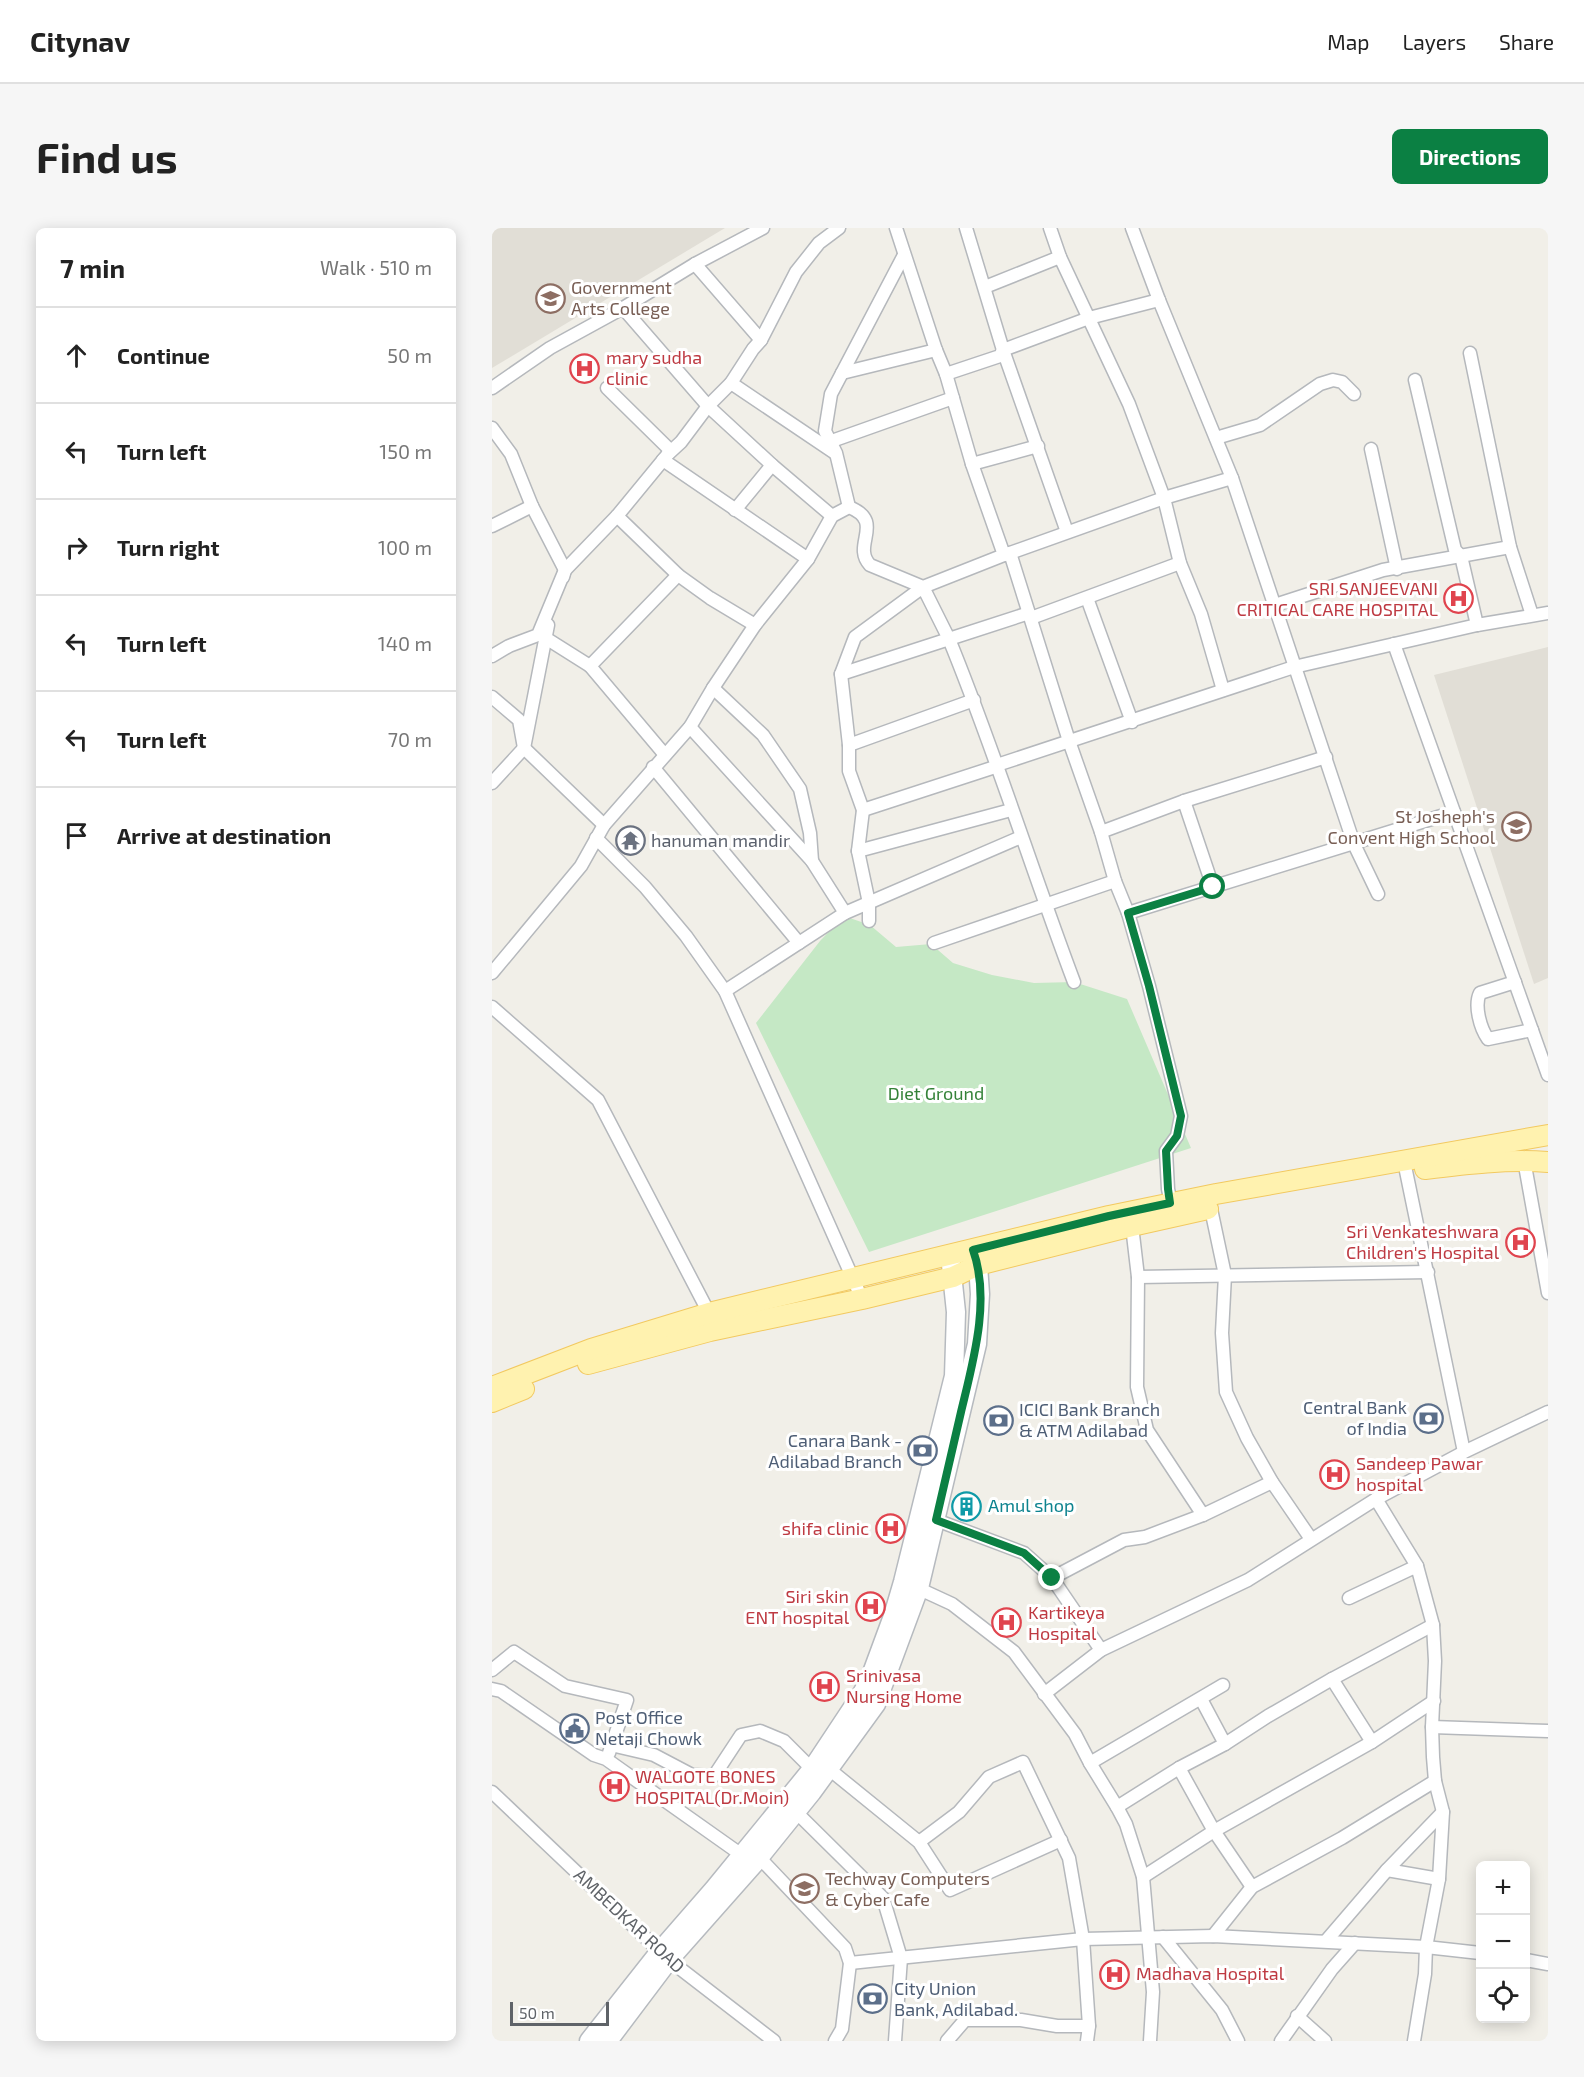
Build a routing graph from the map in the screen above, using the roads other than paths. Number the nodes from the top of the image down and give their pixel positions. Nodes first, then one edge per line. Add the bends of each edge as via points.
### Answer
1 (763, 228) edge
2 (839, 228) edge
3 (896, 228) edge
4 (966, 228) edge
5 (1050, 228) edge
6 (1132, 228) edge
7 (904, 255) junction
8 (1060, 257) junction
9 (695, 264) junction
10 (985, 288) junction
11 (1159, 300) junction
12 (623, 308) junction
13 (1089, 318) junction
14 (761, 340) junction
15 (936, 350) junction
16 (1003, 350) junction
17 (1470, 353) dead end
18 (842, 372) junction
19 (946, 374) junction
20 (1415, 380) dead end
21 (731, 383) junction
22 (492, 388) edge
23 (607, 388) dead end
24 (1354, 394) dead end
25 (953, 398) junction
26 (708, 406) junction
27 (492, 428) edge
28 (1216, 438) junction
29 (829, 442) junction
30 (1038, 446) junction
31 (1371, 449) dead end
32 (836, 453) junction
33 (665, 457) junction
34 (972, 464) junction
35 (772, 465) junction
36 (1232, 478) junction
37 (1164, 498) junction
38 (531, 506) junction
39 (849, 507) junction
40 (735, 510) junction
41 (617, 516) junction
42 (832, 516) junction
43 (492, 526) edge
44 (1067, 532) junction
45 (1510, 547) junction
46 (1007, 554) junction
47 (1461, 556) junction
48 (808, 560) junction
49 (1180, 563) junction
50 (1398, 568) junction
51 (565, 570) junction
52 (678, 575) junction
53 (923, 587) junction
54 (1087, 598) junction
55 (1275, 605) junction
56 (1548, 613) edge
57 (1030, 615) junction
58 (1532, 615) junction
59 (755, 625) junction
60 (1477, 625) junction
61 (544, 637) junction
62 (949, 639) junction
63 (1394, 644) junction
64 (492, 656) edge
65 (590, 666) junction
66 (1294, 667) junction
67 (841, 674) junction
68 (713, 688) junction
69 (1223, 690) junction
70 (492, 697) edge
71 (974, 700) junction
72 (1132, 722) junction
73 (690, 727) junction
74 (1069, 741) junction
75 (849, 745) junction
76 (524, 748) junction
77 (665, 755) junction
78 (1326, 758) junction
79 (997, 765) junction
80 (653, 767) junction
81 (492, 783) edge
82 (1185, 801) junction
83 (862, 810) junction
84 (1011, 810) junction
85 (1454, 812) junction
86 (604, 825) junction
87 (1101, 832) junction
88 (1021, 837) junction
89 (596, 838) junction
90 (1354, 844) junction
91 (858, 851) junction
92 (812, 861) junction
93 (1115, 881) junction
94 (1213, 887) junction
95 (1378, 894) dead end
96 (869, 903) junction
97 (1045, 906) junction
98 (845, 913) junction
99 (1128, 913) junction
100 (869, 921) dead end
101 (800, 943) junction
102 (934, 943) dead end
103 (492, 973) edge
104 (1074, 982) dead end
105 (1515, 982) junction
106 (725, 991) junction
107 (492, 1007) edge
108 (1532, 1030) junction
109 (1548, 1075) edge
110 (1548, 1135) edge
111 (1524, 1161) junction
112 (1548, 1162) edge
113 (1406, 1171) junction
114 (1170, 1203) junction
115 (1212, 1209) junction
116 (1132, 1226) junction
117 (950, 1255) junction
118 (976, 1257) junction
119 (1428, 1272) junction
120 (1225, 1275) junction
121 (954, 1277) junction
122 (1138, 1277) junction
123 (853, 1278) junction
124 (1548, 1293) edge
125 (862, 1299) junction
126 (709, 1313) junction
127 (492, 1387) edge
128 (492, 1402) edge
129 (1548, 1412) edge
130 (1464, 1452) junction
131 (1272, 1482) junction
132 (1376, 1499) junction
133 (1203, 1515) junction
134 (936, 1520) junction
135 (1311, 1539) junction
136 (1417, 1566) junction
137 (1052, 1578) junction
138 (911, 1585) junction
139 (1349, 1598) dead end
140 (1433, 1625) junction
141 (1101, 1650) junction
142 (492, 1670) edge
143 (1332, 1679) junction
144 (1223, 1684) dead end
145 (492, 1689) edge
146 (1044, 1694) junction
147 (1201, 1699) junction
148 (1434, 1701) junction
149 (1432, 1727) junction
150 (1548, 1731) edge
151 (1372, 1742) junction
152 (1225, 1744) junction
153 (611, 1745) junction
154 (606, 1759) junction
155 (1090, 1763) junction
156 (1179, 1768) junction
157 (821, 1769) junction
158 (1435, 1781) junction
159 (492, 1792) edge
160 (1117, 1807) junction
161 (796, 1812) junction
162 (1443, 1812) junction
163 (1214, 1831) junction
164 (1061, 1840) junction
165 (919, 1842) junction
166 (751, 1856) junction
167 (1387, 1870) junction
168 (1143, 1876) junction
169 (1440, 1879) junction
170 (1252, 1887) junction
171 (1213, 1936) junction
172 (1163, 1937) junction
173 (1083, 1939) junction
174 (1148, 1939) junction
175 (1326, 1941) junction
176 (1355, 1943) junction
177 (1425, 1947) junction
178 (1476, 1953) edge
179 (665, 1955) junction
180 (901, 1958) junction
181 (1530, 1961) edge
182 (850, 1963) junction
183 (1548, 1964) edge
184 (1297, 2016) junction
185 (1089, 2026) junction
186 (589, 2041) edge
187 (608, 2041) edge
188 (774, 2041) edge
189 (835, 2041) edge
190 (895, 2041) edge
191 (947, 2041) edge
192 (1087, 2041) edge
193 (1150, 2041) edge
194 (1238, 2041) edge
195 (1281, 2041) edge
196 (1325, 2041) edge
197 (1414, 2041) edge

1 - 9 street
2 - 14 street via 819,243 795,272
3 - 7 street
4 - 10 street
5 - 8 street
6 - 11 street
7 - 15 street
7 - 18 street
8 - 10 street
8 - 13 street
9 - 12 street
9 - 14 street
10 - 16 street
11 - 13 street
11 - 28 street
12 - 22 street via 550,348
12 - 26 street
13 - 16 street
13 - 37 street via 1129,404
14 - 21 street
15 - 18 street
15 - 19 street
16 - 19 street via 1000,356
16 - 30 street
17 - 45 street
18 - 29 street via 831,394 825,431
19 - 25 street
20 - 47 street via 1455,550
21 - 26 street
21 - 32 street
23 - 33 street via 669,449
24 - 28 street via 1342,382 1320,384 1260,425
25 - 29 street
25 - 34 street
26 - 33 street
26 - 35 street
27 - 38 street via 511,454
28 - 36 street
29 - 32 street
30 - 34 street
30 - 44 street
31 - 50 street
32 - 39 street
33 - 40 street
33 - 41 street
34 - 46 street
35 - 40 street
35 - 42 street
36 - 37 street
36 - 55 street
37 - 44 street
37 - 49 street
38 - 43 street
38 - 51 street
39 - 42 street
39 - 53 street via 865,519 865,559
40 - 48 street
41 - 51 street
41 - 52 street
42 - 48 street
44 - 46 street
45 - 47 street
45 - 58 street
46 - 53 street
46 - 57 street
47 - 50 street
47 - 60 street
48 - 59 street
49 - 54 street
49 - 69 street via 1201,614
50 - 55 street
51 - 61 street
51 - 64 street via 538,635
52 - 59 street
52 - 65 street
53 - 62 street
53 - 67 street via 855,637
54 - 57 street
54 - 72 street
55 - 66 street
56 - 58 street
57 - 62 street
57 - 74 street
58 - 60 street
59 - 68 street
60 - 63 street
61 - 65 street
61 - 76 street
62 - 67 street
62 - 71 street
63 - 66 street
63 - 85 street
65 - 77 street
66 - 69 street
66 - 78 street
67 - 75 street
68 - 73 street
68 - 92 street via 763,735 800,789
69 - 72 street
70 - 76 street via 519,720
71 - 75 street
71 - 79 street
72 - 74 street
73 - 77 street
73 - 92 street
74 - 79 street
74 - 87 street
75 - 83 street via 849,771
76 - 81 street
76 - 86 street
77 - 80 street
78 - 82 street
78 - 90 street
79 - 83 street
79 - 84 street
80 - 86 street
80 - 101 street
82 - 87 street
82 - 94 street
83 - 91 street
84 - 88 street
84 - 91 street
85 - 90 street
85 - 105 street
86 - 89 street
87 - 93 street
88 - 96 street
88 - 97 street
89 - 103 street via 581,866
89 - 106 street via 645,887
90 - 94 street
90 - 95 street
91 - 96 street
92 - 98 street
93 - 97 street
93 - 99 street
94 - 99 street
96 - 98 street
96 - 100 street
97 - 102 street
97 - 104 street
98 - 101 street
99 - 114 street via 1181,1116 1177,1136 1166,1151
101 - 106 street
105 - 108 street
105 - 108 street via 1480,993 1476,1000 1484,1033 1488,1039
106 - 123 street
107 - 126 street via 598,1100
108 - 109 street
110 - 114 main road
111 - 112 main road
111 - 113 main road
111 - 124 street
113 - 115 main road
113 - 119 street
114 - 118 main road via 1109,1216
115 - 116 main road
115 - 120 street
116 - 118 main road
116 - 122 street
117 - 118 main road
117 - 121 main road
117 - 123 main road
118 - 121 main road
118 - 134 main road via 980,1294 977,1344
119 - 120 street
119 - 130 street
120 - 122 street
120 - 131 street via 1222,1333 1227,1392
121 - 125 main road
121 - 138 main road via 954,1376
122 - 133 street via 1137,1387 1147,1430
123 - 125 street
123 - 126 main road
125 - 128 main road via 710,1331 595,1362
126 - 127 main road via 591,1349
129 - 130 street
130 - 132 street
131 - 133 street
131 - 135 street
132 - 135 street
132 - 136 street
133 - 137 street via 1145,1537 1124,1540
134 - 137 street via 1024,1553
134 - 138 main road
135 - 141 street via 1248,1581
136 - 139 street
136 - 140 street
137 - 141 street
138 - 146 street via 952,1604 1014,1652
138 - 157 main road via 893,1616 869,1681
140 - 143 street
140 - 148 street
141 - 146 street
142 - 153 street via 514,1652 565,1686 627,1700
143 - 151 street
143 - 152 street
144 - 147 street
145 - 154 street via 501,1691 594,1755
146 - 155 street via 1075,1734
147 - 152 street
147 - 155 street
148 - 149 street
148 - 151 street
149 - 150 street
149 - 158 street
151 - 163 street
152 - 156 street
153 - 154 street
153 - 157 street via 654,1755 692,1775 714,1776 741,1735 760,1731 784,1741
154 - 166 street
155 - 160 street
156 - 160 street
156 - 163 street
157 - 161 main road
157 - 165 street
157 - 166 main road
158 - 162 street
158 - 170 street
159 - 179 street, AMBEDKAR ROAD
160 - 168 street
161 - 166 main road
161 - 180 street via 883,1898
162 - 167 street
162 - 169 street
163 - 168 street
163 - 170 street
164 - 165 street via 950,1890
164 - 165 street via 1023,1762 989,1777 959,1812
164 - 173 street via 1069,1858
166 - 179 main road
166 - 182 street via 845,1948
167 - 169 street
167 - 175 street
168 - 174 street
169 - 177 street
170 - 171 street
171 - 172 street
171 - 175 street
172 - 174 street
172 - 194 street via 1222,2010
173 - 174 street
173 - 180 street
173 - 185 street
174 - 193 street via 1153,1992
175 - 176 street
176 - 177 street
176 - 184 street
177 - 178 street
177 - 197 street via 1425,1974
179 - 186 main road
179 - 187 main road
179 - 188 street, AMBEDKAR ROAD
180 - 182 street
180 - 190 street
181 - 183 street
182 - 189 street via 842,2029
184 - 195 street
184 - 196 street
185 - 191 street via 965,2020
185 - 192 street

